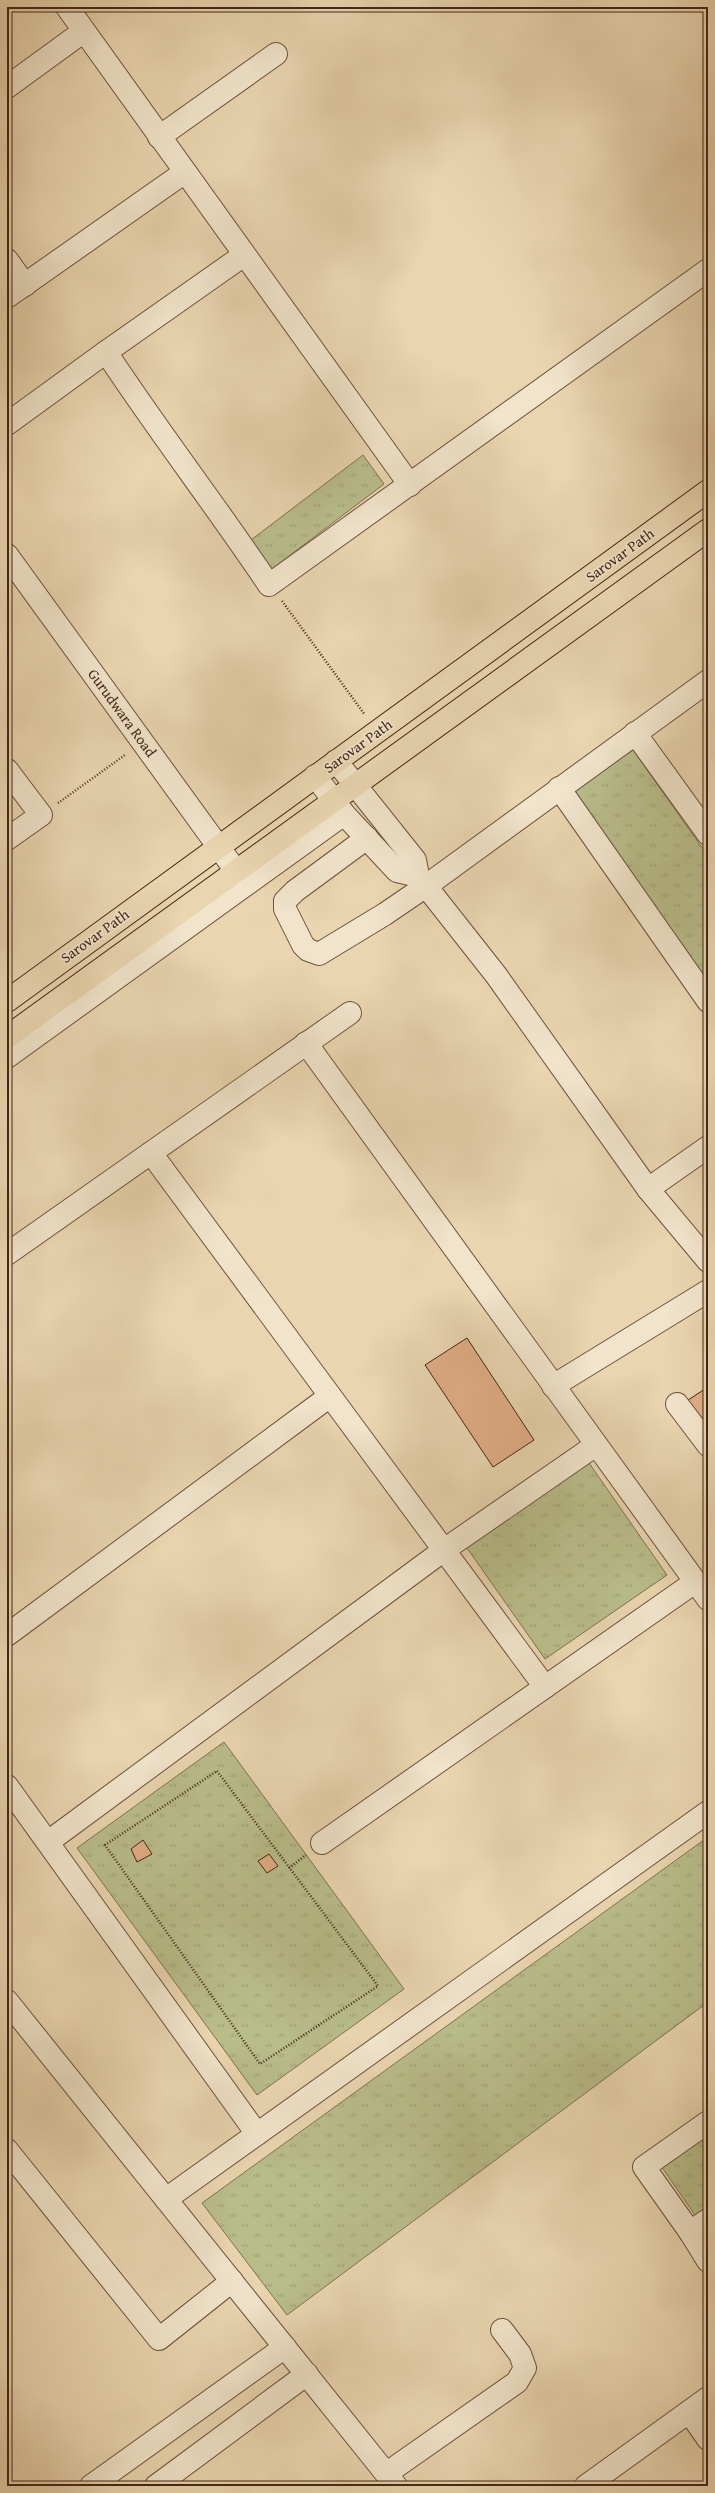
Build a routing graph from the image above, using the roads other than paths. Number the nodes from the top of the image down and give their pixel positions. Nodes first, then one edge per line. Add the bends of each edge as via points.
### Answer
1 (78, 15) edge
2 (276, 54) dead end
3 (7, 87) edge
4 (160, 137) junction
5 (185, 172) junction
6 (244, 254) junction
7 (7, 260) edge
8 (708, 270) edge
9 (25, 285) junction
10 (7, 298) edge
11 (106, 352) junction
12 (7, 424) edge
13 (410, 485) junction
14 (708, 491) edge
15 (708, 530) edge
16 (7, 555) edge
17 (708, 681) edge
18 (635, 733) junction
19 (336, 761) junction
20 (7, 770) edge
21 (315, 776) junction
22 (354, 786) junction
23 (559, 788) junction
24 (339, 807) junction
25 (705, 825) edge
26 (367, 838) junction
27 (7, 839) edge
28 (219, 846) junction
29 (236, 871) junction
30 (422, 881) junction
31 (7, 1000) edge
32 (708, 1002) edge
33 (350, 1013) dead end
34 (7, 1037) edge
35 (306, 1043) junction
36 (7, 1057) edge
37 (708, 1147) edge
38 (150, 1153) junction
39 (648, 1189) junction
40 (7, 1254) edge
41 (708, 1261) edge
42 (708, 1292) edge
43 (553, 1386) junction
44 (330, 1396) junction
45 (676, 1404) dead end
46 (596, 1445) junction
47 (708, 1445) edge
48 (444, 1550) junction
49 (695, 1582) junction
50 (708, 1599) edge
51 (7, 1635) edge
52 (545, 1687) junction
53 (7, 1786) edge
54 (708, 1812) edge
55 (48, 1842) junction
56 (322, 1843) dead end
57 (7, 2001) edge
58 (708, 2122) edge
59 (257, 2134) junction
60 (7, 2150) edge
61 (166, 2199) junction
62 (708, 2220) edge
63 (690, 2232) junction
64 (708, 2261) edge
65 (232, 2281) junction
66 (502, 2330) dead end
67 (285, 2347) junction
68 (307, 2374) junction
69 (708, 2398) edge
70 (689, 2412) junction
71 (708, 2439) edge
72 (392, 2480) edge
73 (91, 2486) edge
74 (156, 2486) edge
75 (586, 2486) edge

1 - 3 street
1 - 4 street
2 - 4 street
4 - 5 street
5 - 6 street
5 - 9 street
6 - 11 street
6 - 13 street
7 - 9 street
8 - 13 street
9 - 10 street
11 - 12 street
11 - 13 street via 152,422 206,492 269,585
14 - 19 main road, Sarovar Path
15 - 22 main road, Sarovar Path
16 - 28 street, Gurudwara Road
17 - 18 street
18 - 23 street
18 - 25 street
19 - 21 main road, Sarovar Path
19 - 22 street
20 - 27 street via 41,814
21 - 24 street
21 - 28 main road, Sarovar Path
22 - 24 main road, Sarovar Path
22 - 30 street via 415,860
23 - 30 street
23 - 32 street
24 - 26 street
24 - 29 main road, Sarovar Path
24 - 36 street
26 - 30 street via 397,871
26 - 30 street via 285,901 285,909 308,950 319,954 332,948
28 - 29 street, Gurudwara Road
28 - 31 main road, Sarovar Path
29 - 34 main road, Sarovar Path
30 - 39 street via 496,975
33 - 35 street
35 - 38 street
35 - 43 street
37 - 39 street
38 - 40 street
38 - 44 street
39 - 41 street
42 - 43 street
43 - 46 street
44 - 48 street
44 - 51 street
45 - 47 street
46 - 48 street
46 - 49 street
48 - 52 street
48 - 55 street
49 - 50 street
49 - 52 street
52 - 56 street
53 - 55 street
54 - 59 street
55 - 59 street
57 - 61 street
58 - 63 street via 644,2167
59 - 61 street
60 - 65 street via 160,2339
61 - 65 street
62 - 63 street
63 - 64 street
65 - 67 street
66 - 72 street via 520,2354 525,2368 517,2382
67 - 68 street
67 - 73 street
68 - 72 street
68 - 74 street
69 - 70 street
70 - 71 street
70 - 75 street

